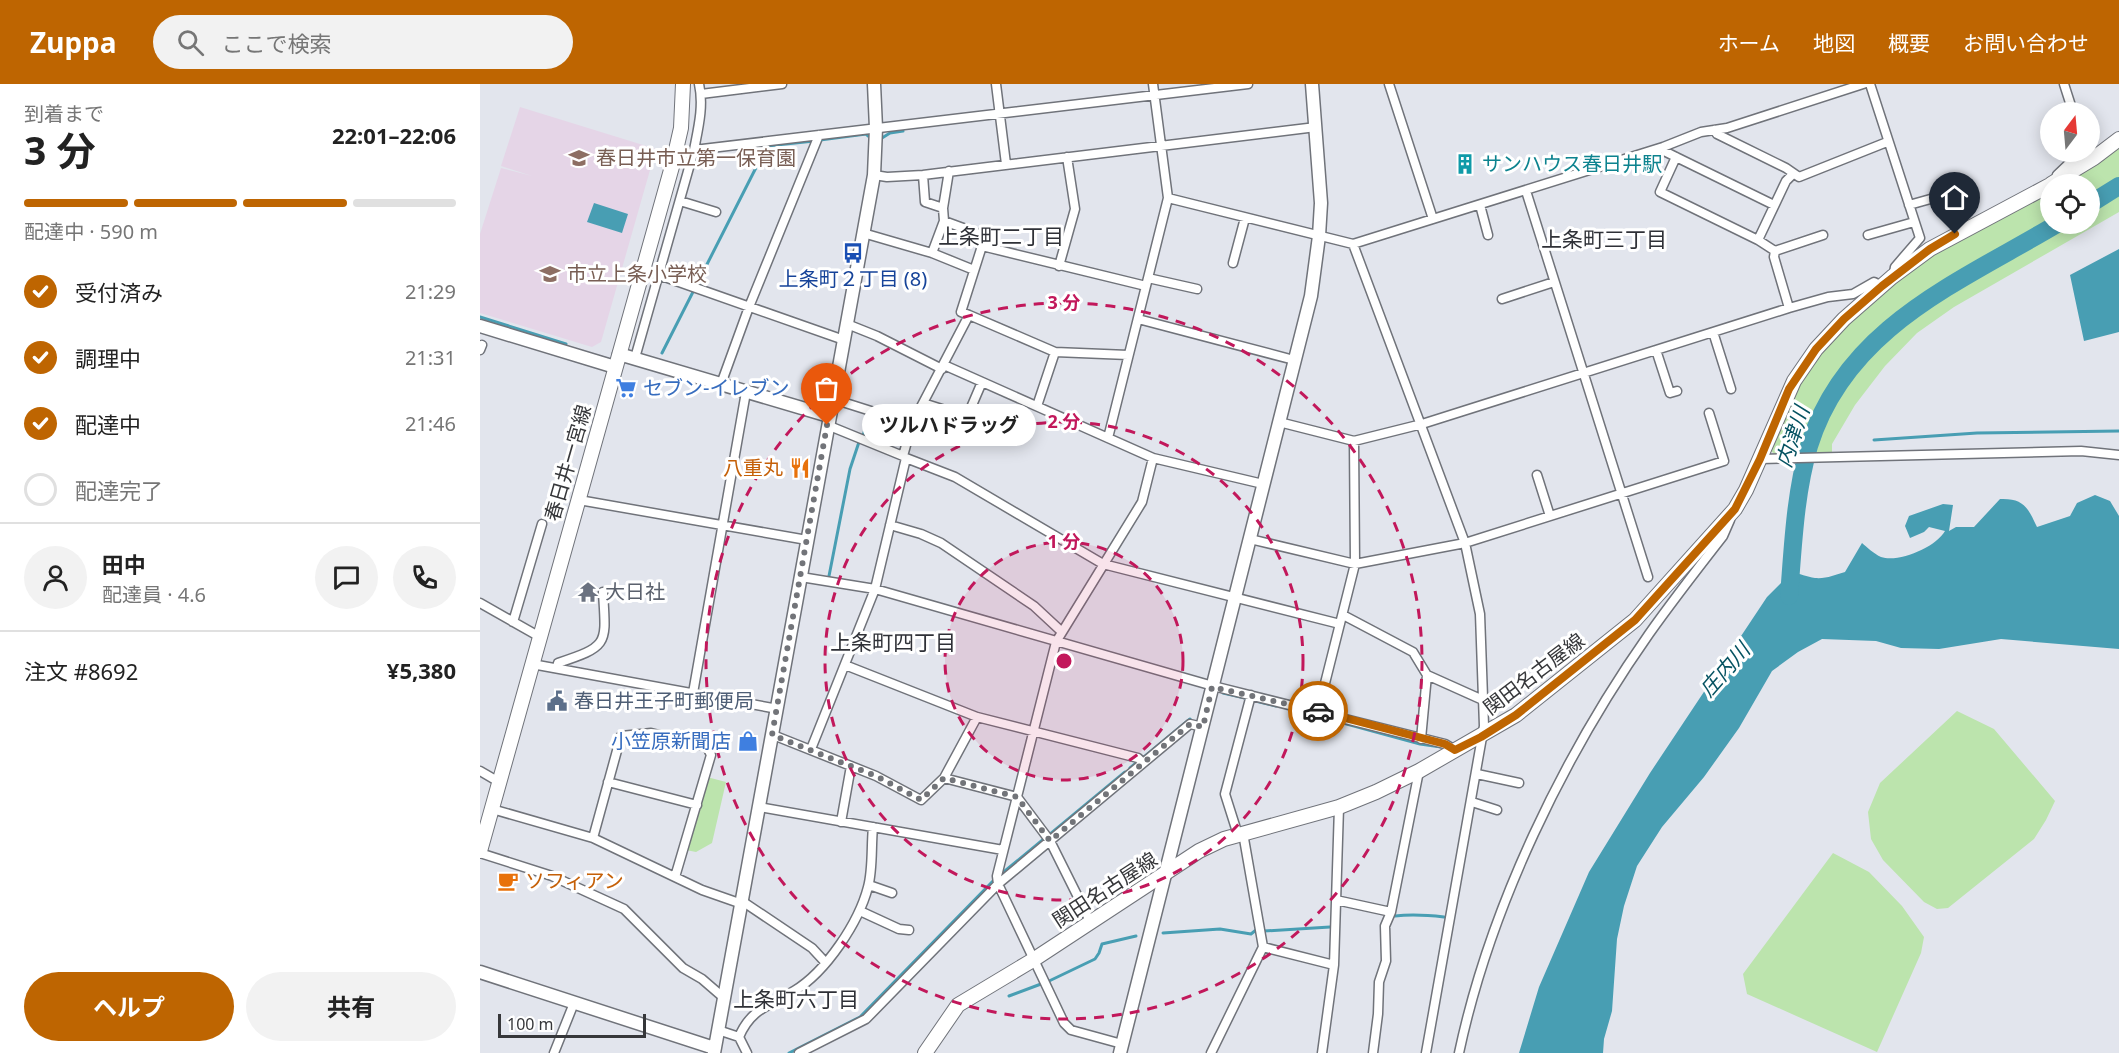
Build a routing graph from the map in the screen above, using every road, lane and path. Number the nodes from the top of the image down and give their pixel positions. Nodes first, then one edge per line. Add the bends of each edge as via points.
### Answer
1 (683, 84) edge
2 (699, 84) edge
3 (782, 84) edge
4 (874, 84) edge
5 (996, 84) edge
6 (1153, 84) edge
7 (1248, 84) edge
8 (1312, 84) edge
9 (1389, 84) edge
10 (1863, 84) edge
11 (1870, 84) edge
12 (2064, 84) edge
13 (702, 94) junction
14 (1154, 95) junction
15 (2070, 102) edge
16 (1000, 113) junction
17 (1316, 127) junction
18 (876, 128) junction
19 (1714, 130) junction
20 (819, 135) junction
21 (2119, 139) edge
22 (1887, 142) junction
23 (1160, 146) junction
24 (1663, 147) junction
25 (694, 150) junction
26 (1068, 157) junction
27 (1676, 158) junction
28 (2072, 162) edge
29 (1006, 164) junction
30 (949, 171) junction
31 (1793, 174) junction
32 (2060, 174) edge
33 (2068, 174) edge
34 (874, 175) junction
35 (923, 175) junction
36 (1526, 191) junction
37 (1959, 191) dead end
38 (2040, 191) edge
39 (1168, 198) junction
40 (680, 201) junction
41 (1480, 205) junction
42 (1774, 205) junction
43 (1909, 205) junction
44 (943, 208) junction
45 (716, 212) dead end
46 (1245, 218) junction
47 (1433, 219) junction
48 (944, 221) junction
49 (1914, 222) junction
50 (863, 233) junction
51 (1488, 235) dead end
52 (1868, 235) dead end
53 (1319, 236) junction
54 (1823, 236) dead end
55 (1758, 240) junction
56 (1353, 244) junction
57 (985, 246) junction
58 (1774, 251) junction
59 (932, 253) junction
60 (1233, 262) dead end
61 (1059, 266) junction
62 (974, 270) junction
63 (659, 275) junction
64 (1887, 281) junction
65 (1147, 282) junction
66 (1554, 282) junction
67 (1197, 289) dead end
68 (1502, 299) dead end
69 (749, 307) junction
70 (1789, 308) junction
71 (969, 315) junction
72 (1138, 319) junction
73 (847, 324) junction
74 (480, 326) edge
75 (1713, 332) junction
76 (844, 340) junction
77 (1656, 350) junction
78 (1055, 352) junction
79 (619, 354) junction
80 (1128, 355) junction
81 (634, 358) junction
82 (1294, 360) junction
83 (943, 367) junction
84 (615, 368) junction
85 (1584, 373) junction
86 (982, 381) junction
87 (721, 384) junction
88 (1731, 389) dead end
89 (1677, 391) dead end
90 (746, 392) junction
91 (833, 399) junction
92 (923, 403) junction
93 (1037, 406) junction
94 (1709, 413) dead end
95 (828, 420) junction
96 (1279, 422) junction
97 (912, 424) junction
98 (1422, 424) junction
99 (1108, 438) junction
100 (1354, 441) junction
101 (2119, 455) edge
102 (904, 457) junction
103 (1153, 458) junction
104 (1760, 459) junction
105 (1537, 475) dead end
106 (1263, 484) junction
107 (1622, 494) junction
108 (579, 500) junction
109 (1735, 509) junction
110 (1550, 516) junction
111 (542, 524) dead end
112 (723, 525) junction
113 (890, 525) junction
114 (1250, 539) junction
115 (807, 540) junction
116 (1465, 543) junction
117 (1104, 564) junction
118 (1355, 564) junction
119 (801, 577) junction
120 (1648, 577) dead end
121 (875, 589) junction
122 (603, 592) dead end
123 (1234, 598) junction
124 (480, 603) edge
125 (1341, 619) junction
126 (513, 622) junction
127 (1062, 632) junction
128 (540, 637) junction
129 (1056, 642) junction
130 (532, 664) junction
131 (845, 665) junction
132 (557, 668) junction
133 (1427, 675) junction
134 (1212, 687) junction
135 (693, 693) junction
136 (1251, 695) junction
137 (1485, 701) junction
138 (778, 709) junction
139 (1318, 711) junction
140 (977, 717) junction
141 (1203, 727) junction
142 (1033, 731) junction
143 (772, 735) junction
144 (1481, 737) junction
145 (1421, 738) junction
146 (812, 749) junction
147 (1455, 750) junction
148 (1143, 763) junction
149 (851, 766) junction
150 (480, 771) edge
151 (1419, 771) junction
152 (1477, 774) junction
153 (944, 778) junction
154 (500, 782) junction
155 (608, 782) junction
156 (1519, 783) dead end
157 (1017, 797) junction
158 (1472, 802) junction
159 (697, 805) junction
160 (759, 807) junction
161 (1339, 807) junction
162 (492, 809) junction
163 (1497, 810) dead end
164 (841, 822) junction
165 (873, 827) junction
166 (1240, 834) junction
167 (593, 838) junction
168 (1050, 841) junction
169 (1004, 850) junction
170 (480, 852) edge
171 (1166, 873) junction
172 (675, 877) junction
173 (998, 884) junction
174 (869, 885) junction
175 (892, 893) dead end
176 (1336, 900) junction
177 (742, 902) junction
178 (860, 911) junction
179 (1391, 912) junction
180 (1091, 923) junction
181 (909, 930) dead end
182 (1263, 947) junction
183 (1033, 960) junction
184 (825, 962) junction
185 (1334, 965) junction
186 (480, 972) edge
187 (724, 998) junction
188 (574, 1003) junction
189 (718, 1030) junction
190 (739, 1037) junction
191 (1121, 1048) edge
192 (714, 1051) edge
193 (554, 1053) edge
194 (747, 1053) edge
195 (800, 1053) edge
196 (925, 1053) edge
197 (1211, 1053) edge
198 (1322, 1053) edge
199 (1373, 1053) edge
200 (1426, 1053) edge
201 (1459, 1053) edge

1 - 79 main road, 春日井一宮線 via 681,128 673,163
2 - 13 street
3 - 13 street
4 - 18 street
5 - 16 street
6 - 14 street
7 - 14 street
8 - 17 street
9 - 47 street
10 - 19 street
11 - 22 street
12 - 15 street
13 - 25 street
14 - 16 street
14 - 23 street
16 - 18 street
16 - 29 street
17 - 23 street
17 - 53 street
18 - 20 street
18 - 34 street
19 - 24 street
19 - 31 street
20 - 25 street
20 - 69 street
21 - 33 main road, 関田名古屋線
22 - 31 street via 1800,177
22 - 43 street
23 - 26 street
23 - 39 street
24 - 27 street
24 - 36 street
25 - 40 street
26 - 29 street
26 - 61 street via 1075,209
27 - 42 street
27 - 55 street via 1660,192
28 - 32 street
29 - 30 street
30 - 35 street
30 - 44 street
31 - 42 street
34 - 35 street
34 - 50 street
35 - 44 street via 925,202
36 - 41 street
36 - 66 street
37 - 43 street
38 - 64 main road, 関田名古屋線 via 1955,234
39 - 46 street
39 - 65 street
40 - 45 street
40 - 63 street
41 - 47 street
41 - 51 street
42 - 55 street
43 - 49 street
44 - 48 street
46 - 53 street
46 - 60 street
47 - 56 street
48 - 57 street via 982,235
48 - 59 street
49 - 52 street
49 - 64 street via 1920,238
50 - 59 street
50 - 73 street
53 - 56 street
53 - 82 street via 1311,296
54 - 58 street
55 - 58 street
56 - 98 street
57 - 61 street
57 - 62 street
58 - 70 street
59 - 62 street
61 - 65 street
62 - 71 street via 962,312
63 - 69 street
63 - 81 street
64 - 70 street via 1874,282 1853,294
64 - 104 main road, 関田名古屋線 via 1844,319 1803,366 1789,389
65 - 67 street
65 - 72 street
66 - 68 street
66 - 85 street
69 - 76 street
69 - 87 street
70 - 75 street
71 - 78 street
71 - 83 street
72 - 80 street
72 - 82 street
73 - 76 street
73 - 83 street
74 - 84 street
75 - 77 street
75 - 88 street
76 - 91 street
77 - 85 street
77 - 89 street via 1670,393
78 - 80 street
78 - 93 street
79 - 81 street
79 - 84 main road, 春日井一宮線
80 - 99 street
81 - 87 street
82 - 96 street
83 - 86 street
83 - 92 street
84 - 108 main road, 春日井一宮線
85 - 98 street
85 - 107 street
86 - 92 street via 967,417
86 - 93 street
87 - 90 street
90 - 95 street
90 - 112 street
91 - 95 street
91 - 97 street
92 - 97 street
93 - 99 street
94 - 107 street via 1724,461
95 - 102 street
95 - 115 street
96 - 100 street
96 - 106 street
97 - 102 street
98 - 100 street
98 - 116 street
99 - 103 street
100 - 118 street
101 - 104 street via 2013,452
102 - 113 street
102 - 117 street via 955,477
103 - 106 street
103 - 117 street via 1142,502
104 - 109 main road, 関田名古屋線
105 - 110 street
106 - 114 street
107 - 110 street
107 - 120 street
108 - 112 street
108 - 128 main road, 春日井一宮線
109 - 144 main road, 関田名古屋線 via 1635,620 1516,715
109 - 201 street via 1723,536 1649,634 1597,715 1542,816 1490,945
110 - 116 street
111 - 126 street
112 - 115 street
112 - 135 street
113 - 121 street
113 - 127 street via 941,543 1034,606
114 - 118 street
114 - 123 street
115 - 119 street
116 - 118 street
116 - 137 street via 1480,614
117 - 123 street
117 - 127 street
118 - 125 street
119 - 121 street
119 - 138 street
121 - 129 street
121 - 131 street
122 - 132 street via 606,633 601,643 558,663
123 - 125 street
123 - 134 street
124 - 126 street
125 - 133 street via 1413,652
125 - 139 street
126 - 128 street
127 - 129 street
128 - 130 main road, 春日井一宮線
129 - 134 street
129 - 142 street
130 - 132 street
130 - 154 main road, 春日井一宮線
131 - 140 street
131 - 146 street
132 - 135 street
133 - 137 street
133 - 145 street
134 - 136 street
134 - 141 street
135 - 138 street
136 - 139 street
136 - 166 street via 1225,794
137 - 144 street
138 - 143 street
139 - 145 street
140 - 142 street
140 - 153 street
141 - 148 street via 1190,724
141 - 171 street
142 - 148 street via 1138,758
142 - 157 street
143 - 146 street
143 - 160 street
144 - 147 main road, 関田名古屋線
144 - 152 street
145 - 147 street
146 - 149 street
147 - 151 main road, 関田名古屋線
148 - 168 street
149 - 153 street via 921,800
149 - 164 street
150 - 154 street
151 - 161 main road, 関田名古屋線
151 - 179 street
152 - 156 street
152 - 158 street
153 - 157 street
154 - 162 main road, 春日井一宮線
155 - 159 street
155 - 159 street via 621,736 651,732 707,747 711,755
155 - 167 street
157 - 168 street
157 - 169 street
158 - 163 street
158 - 200 street
159 - 172 street
160 - 164 street
160 - 177 street
161 - 166 main road, 関田名古屋線
161 - 176 street
162 - 167 street
162 - 170 main road, 春日井一宮線
164 - 165 street
165 - 169 street
165 - 174 street
166 - 171 main road, 関田名古屋線 via 1200,851
166 - 182 street
167 - 172 street
168 - 173 street
168 - 180 street
169 - 173 street
170 - 187 street via 552,876 624,909 683,968
171 - 180 main road, 関田名古屋線
171 - 191 street
172 - 177 street
173 - 183 street
173 - 195 street via 866,1019
174 - 175 street
174 - 178 street
176 - 179 street
176 - 185 street
177 - 184 street via 812,948
177 - 187 street
178 - 181 street
178 - 184 street
179 - 199 street via 1385,926 1386,961 1378,982
180 - 183 main road, 関田名古屋線
182 - 185 street
182 - 197 street
183 - 191 street via 1064,1023 1071,1030
183 - 196 main road, 関田名古屋線 via 958,1005
184 - 190 street via 795,991 757,1011
185 - 198 street
186 - 188 street
187 - 189 street
188 - 192 street
188 - 193 street
189 - 190 street
189 - 192 street
190 - 194 street

